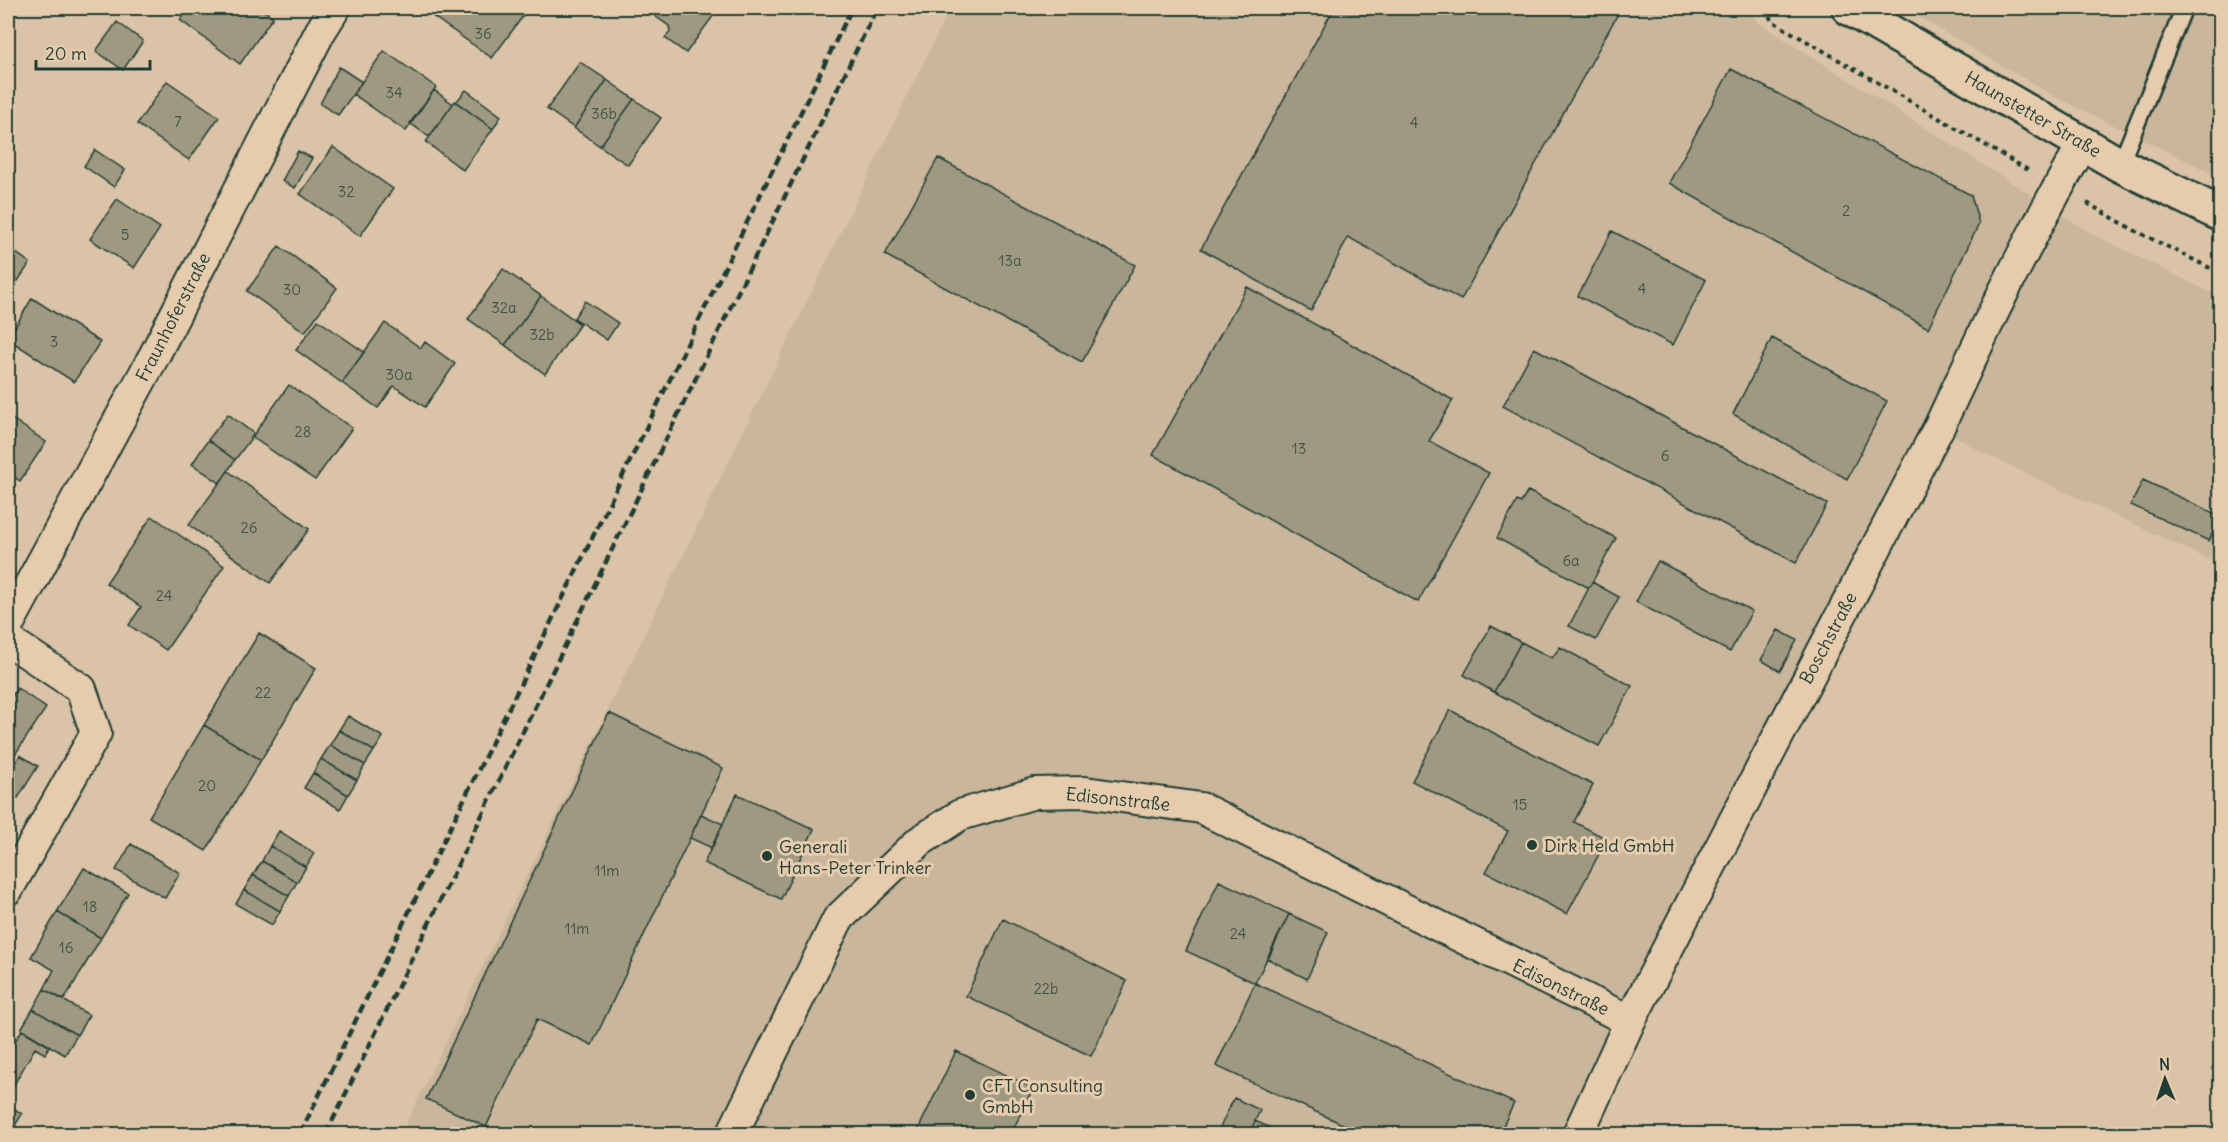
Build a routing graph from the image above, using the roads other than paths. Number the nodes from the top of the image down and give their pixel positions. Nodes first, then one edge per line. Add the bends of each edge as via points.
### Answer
1 (335, 8) edge
2 (1849, 8) edge
3 (2184, 8) edge
4 (2083, 144) junction
5 (2120, 165) junction
6 (2220, 214) edge
7 (8, 625) edge
8 (8, 640) edge
9 (8, 889) edge
10 (1630, 1021) junction
11 (732, 1134) edge
12 (1578, 1134) edge

1 - 7 street, Fraunhoferstraße via 154,356
2 - 4 street, Haunstetter Straße
3 - 5 lane
4 - 5 street, Haunstetter Straße
4 - 10 street, Boschstraße
5 - 6 street, Haunstetter Straße
8 - 9 street via 81,689 96,733
10 - 11 street, Edisonstraße via 1201,808 1085,792 1035,793 952,820 920,841 838,919
10 - 12 street, Boschstraße

